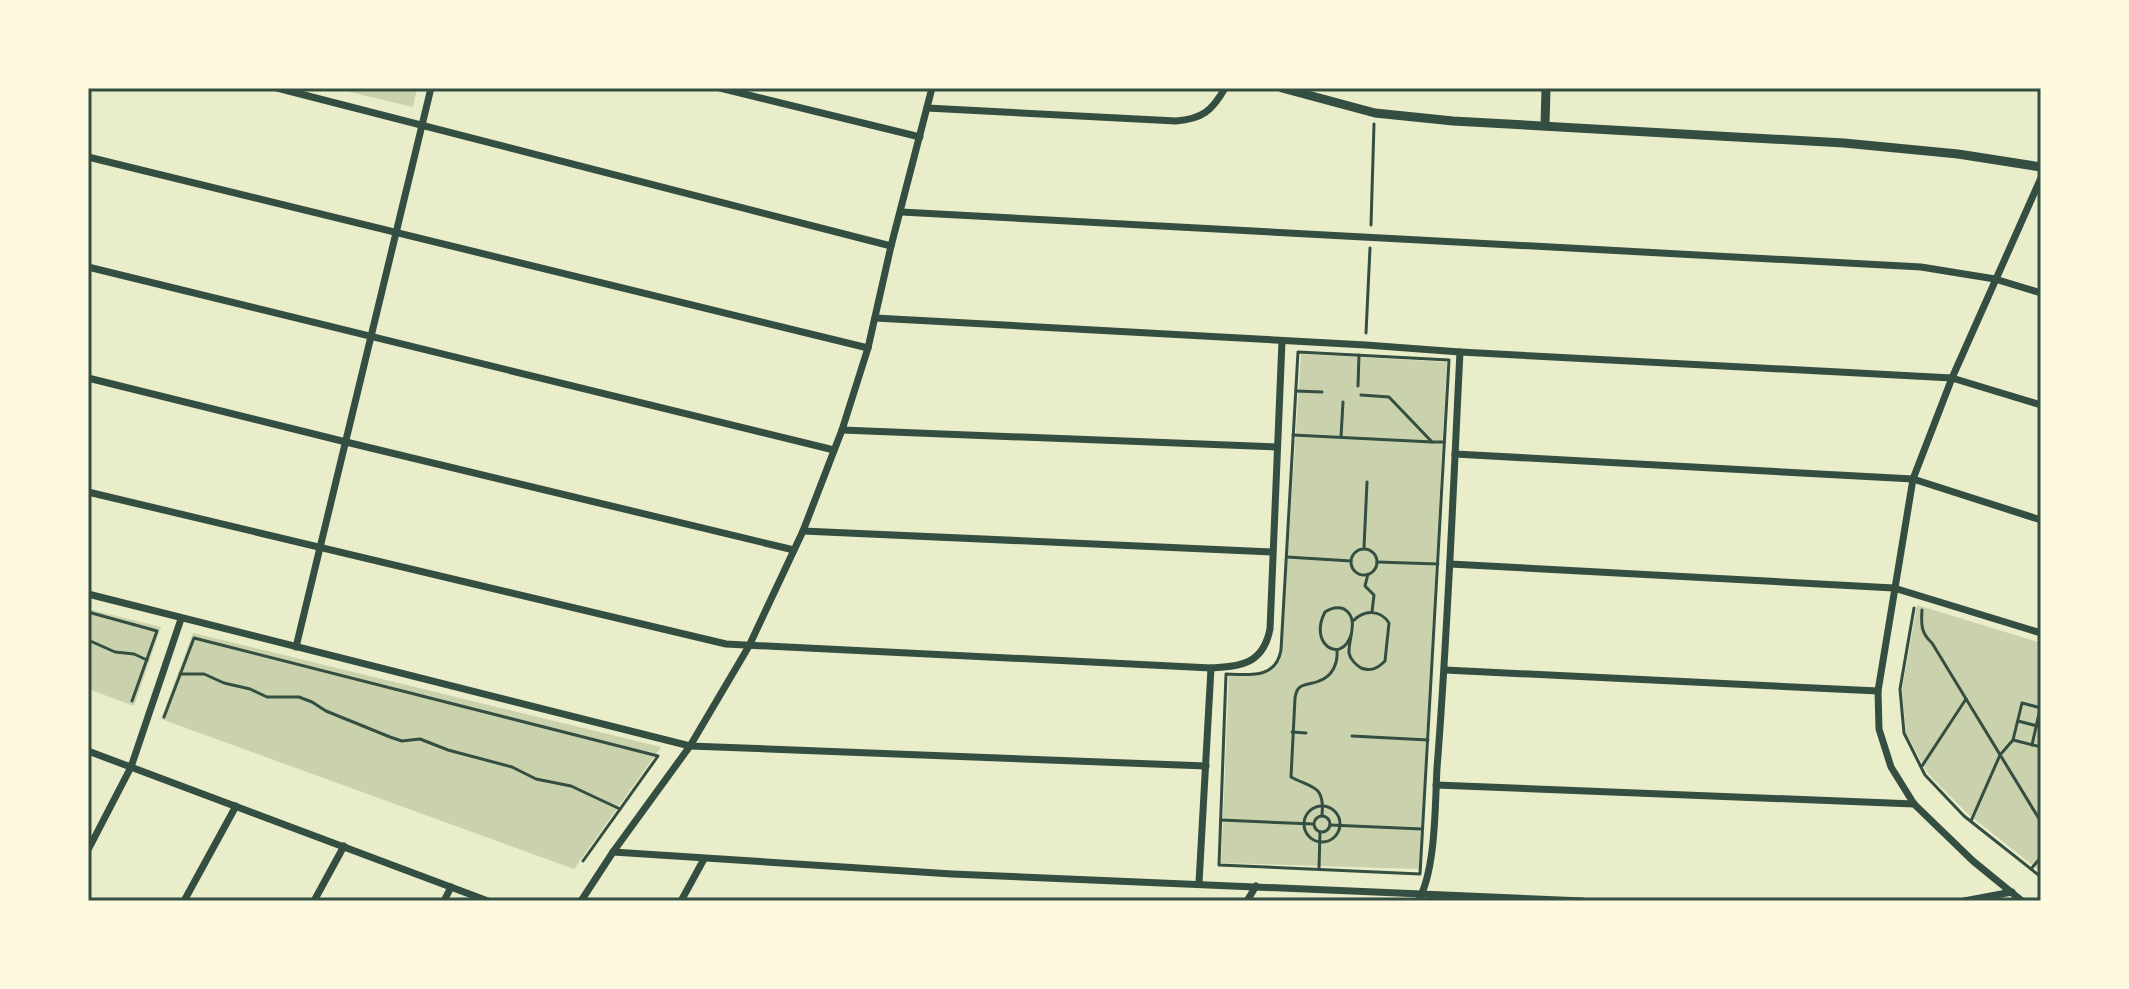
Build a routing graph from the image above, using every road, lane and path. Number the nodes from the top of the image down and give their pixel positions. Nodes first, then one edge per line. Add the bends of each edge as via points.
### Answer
1 (277, 88) edge
2 (431, 88) edge
3 (720, 88) edge
4 (932, 88) edge
5 (1225, 88) edge
6 (1282, 88) edge
7 (1546, 88) edge
8 (927, 108) junction
9 (423, 125) junction
10 (1545, 125) junction
11 (920, 137) junction
12 (88, 157) edge
13 (2041, 167) edge
14 (2041, 178) edge
15 (901, 212) junction
16 (397, 234) junction
17 (891, 246) junction
18 (88, 267) edge
19 (1995, 279) junction
20 (2041, 293) edge
21 (875, 318) junction
22 (372, 336) junction
23 (1282, 341) junction
24 (868, 348) junction
25 (1460, 352) junction
26 (1359, 355) junction
27 (88, 378) edge
28 (1952, 378) junction
29 (1358, 386) dead end
30 (1296, 391) junction
31 (1322, 392) dead end
32 (1361, 395) dead end
33 (1343, 402) dead end
34 (2041, 405) edge
35 (842, 430) junction
36 (1293, 435) junction
37 (1341, 437) junction
38 (346, 442) junction
39 (1432, 442) junction
40 (1444, 442) junction
41 (1276, 447) junction
42 (834, 450) junction
43 (1455, 454) junction
44 (1913, 479) junction
45 (1367, 482) dead end
46 (88, 492) edge
47 (2041, 520) edge
48 (803, 531) junction
49 (320, 547) junction
50 (1364, 548) junction
51 (794, 550) junction
52 (1272, 552) junction
53 (1287, 557) junction
54 (1351, 561) junction
55 (1377, 562) junction
56 (1438, 564) junction
57 (1450, 564) junction
58 (1368, 574) junction
59 (1894, 588) junction
60 (88, 594) edge
61 (88, 612) edge
62 (1372, 612) junction
63 (181, 619) junction
64 (1353, 621) junction
65 (2041, 633) edge
66 (1351, 635) junction
67 (88, 640) edge
68 (749, 646) junction
69 (296, 647) junction
70 (1337, 649) junction
71 (147, 660) junction
72 (1211, 668) junction
73 (1445, 670) junction
74 (180, 674) junction
75 (1878, 691) junction
76 (1966, 699) junction
77 (132, 701) dead end
78 (2041, 707) edge
79 (164, 717) dead end
80 (2018, 721) junction
81 (2039, 726) edge
82 (1292, 732) junction
83 (1306, 733) dead end
84 (1352, 736) dead end
85 (1428, 740) junction
86 (2013, 740) junction
87 (2032, 745) junction
88 (690, 746) junction
89 (2041, 747) edge
90 (88, 751) edge
91 (2000, 755) junction
92 (1206, 766) junction
93 (131, 767) junction
94 (1921, 767) junction
95 (1436, 785) junction
96 (1914, 804) junction
97 (236, 806) junction
98 (1323, 806) junction
99 (620, 809) junction
100 (1322, 815) junction
101 (1221, 820) junction
102 (1971, 821) junction
103 (2041, 822) edge
104 (1304, 823) junction
105 (1313, 824) junction
106 (1330, 825) junction
107 (1339, 825) junction
108 (1423, 829) junction
109 (1320, 832) junction
110 (1320, 842) junction
111 (344, 846) junction
112 (88, 850) edge
113 (613, 852) junction
114 (2041, 857) edge
115 (704, 859) junction
116 (583, 861) dead end
117 (1319, 869) junction
118 (2031, 869) junction
119 (2041, 877) edge
120 (1199, 883) junction
121 (1256, 886) junction
122 (451, 887) junction
123 (2012, 892) junction
124 (1420, 898) edge
125 (184, 901) edge
126 (314, 901) edge
127 (444, 901) edge
128 (488, 901) edge
129 (581, 901) edge
130 (681, 901) edge
131 (1247, 901) edge
132 (1583, 901) edge
133 (1964, 901) edge
134 (2022, 901) edge

1 - 9 street
2 - 9 street
3 - 11 street
4 - 8 street
5 - 8 street via 1203,115 1176,121
6 - 10 street via 1375,113
7 - 10 street
8 - 11 street
9 - 16 street
9 - 17 street
10 - 13 street via 1844,143
11 - 15 street
12 - 16 street
14 - 19 street
15 - 17 street
15 - 19 street via 1921,267
16 - 22 street
16 - 24 street
17 - 21 street
18 - 22 street
19 - 20 street
19 - 28 street
21 - 23 street
21 - 24 street
22 - 38 street
22 - 42 street
23 - 25 street
23 - 41 street
24 - 35 street
25 - 28 street
25 - 43 street
26 - 29 path
26 - 30 path via 1298,352
26 - 40 path via 1449,360
27 - 38 street
28 - 34 street
28 - 44 street
30 - 31 path
30 - 36 path
32 - 39 path via 1389,397
33 - 37 path
35 - 41 street
35 - 42 street
36 - 37 path
36 - 53 path
37 - 39 path
38 - 49 street
38 - 51 street
39 - 40 path
40 - 56 path
41 - 52 street
42 - 48 street
43 - 44 street
43 - 57 street
44 - 47 street
44 - 59 street
45 - 50 path
46 - 49 street
48 - 51 street
48 - 52 street
49 - 68 street
49 - 69 street
50 - 54 path
50 - 55 path
51 - 68 street
52 - 72 street via 1268,640 1251,661
53 - 54 path
53 - 101 path via 1279,659 1261,674 1226,674
54 - 58 path via 1358,573
55 - 56 path
55 - 58 path
56 - 85 path
57 - 59 street
57 - 73 street
58 - 62 path via 1365,586 1374,595
59 - 65 street
59 - 75 street
60 - 63 street
61 - 71 path via 157,631
62 - 64 path
62 - 66 path via 1389,623 1385,661 1374,669 1359,667 1350,656
63 - 69 street
63 - 93 street
64 - 66 path
64 - 70 path via 1340,608 1322,617 1321,642
66 - 70 path
67 - 71 path
68 - 72 street
68 - 88 street
69 - 88 street
70 - 82 path via 1329,674 1298,690
71 - 77 path
72 - 92 street
73 - 75 street
73 - 95 street
74 - 79 path
74 - 99 path via 204,674 267,697 299,697 390,737 420,739 512,767
74 - 99 path via 194,638 658,756
75 - 96 street via 1879,729 1891,767
76 - 91 path
76 - 94 path
76 - 94 path via 1924,636 1922,610 1914,608 1900,689 1904,733
78 - 80 path via 2022,703
78 - 81 path
80 - 81 path
80 - 86 path
81 - 87 path
82 - 83 path
82 - 98 path via 1291,777 1316,789
84 - 85 path
85 - 108 path
86 - 87 path
86 - 91 path
87 - 89 path
88 - 92 street
88 - 113 street
90 - 93 street
91 - 102 path
91 - 103 path
92 - 120 street
93 - 97 street
93 - 112 street
94 - 102 path
95 - 96 street
95 - 124 street via 1429,866
96 - 123 street
97 - 111 street
97 - 125 street
98 - 100 path
98 - 104 path via 1311,810
98 - 107 path via 1334,811
99 - 116 path
100 - 105 path
100 - 106 path
101 - 104 path
101 - 117 path via 1219,865
102 - 118 path
104 - 105 path
104 - 110 path via 1307,835
105 - 109 path
106 - 107 path
106 - 109 path
107 - 108 path
107 - 110 path via 1333,838
108 - 117 path via 1420,874
109 - 110 path
110 - 117 path
111 - 122 street
111 - 126 street
113 - 115 street
113 - 129 street
114 - 118 path
115 - 120 street
115 - 130 street
118 - 119 path
120 - 121 street
121 - 124 street
121 - 131 street
122 - 127 street
122 - 128 street
123 - 133 street
123 - 134 street
124 - 132 street

